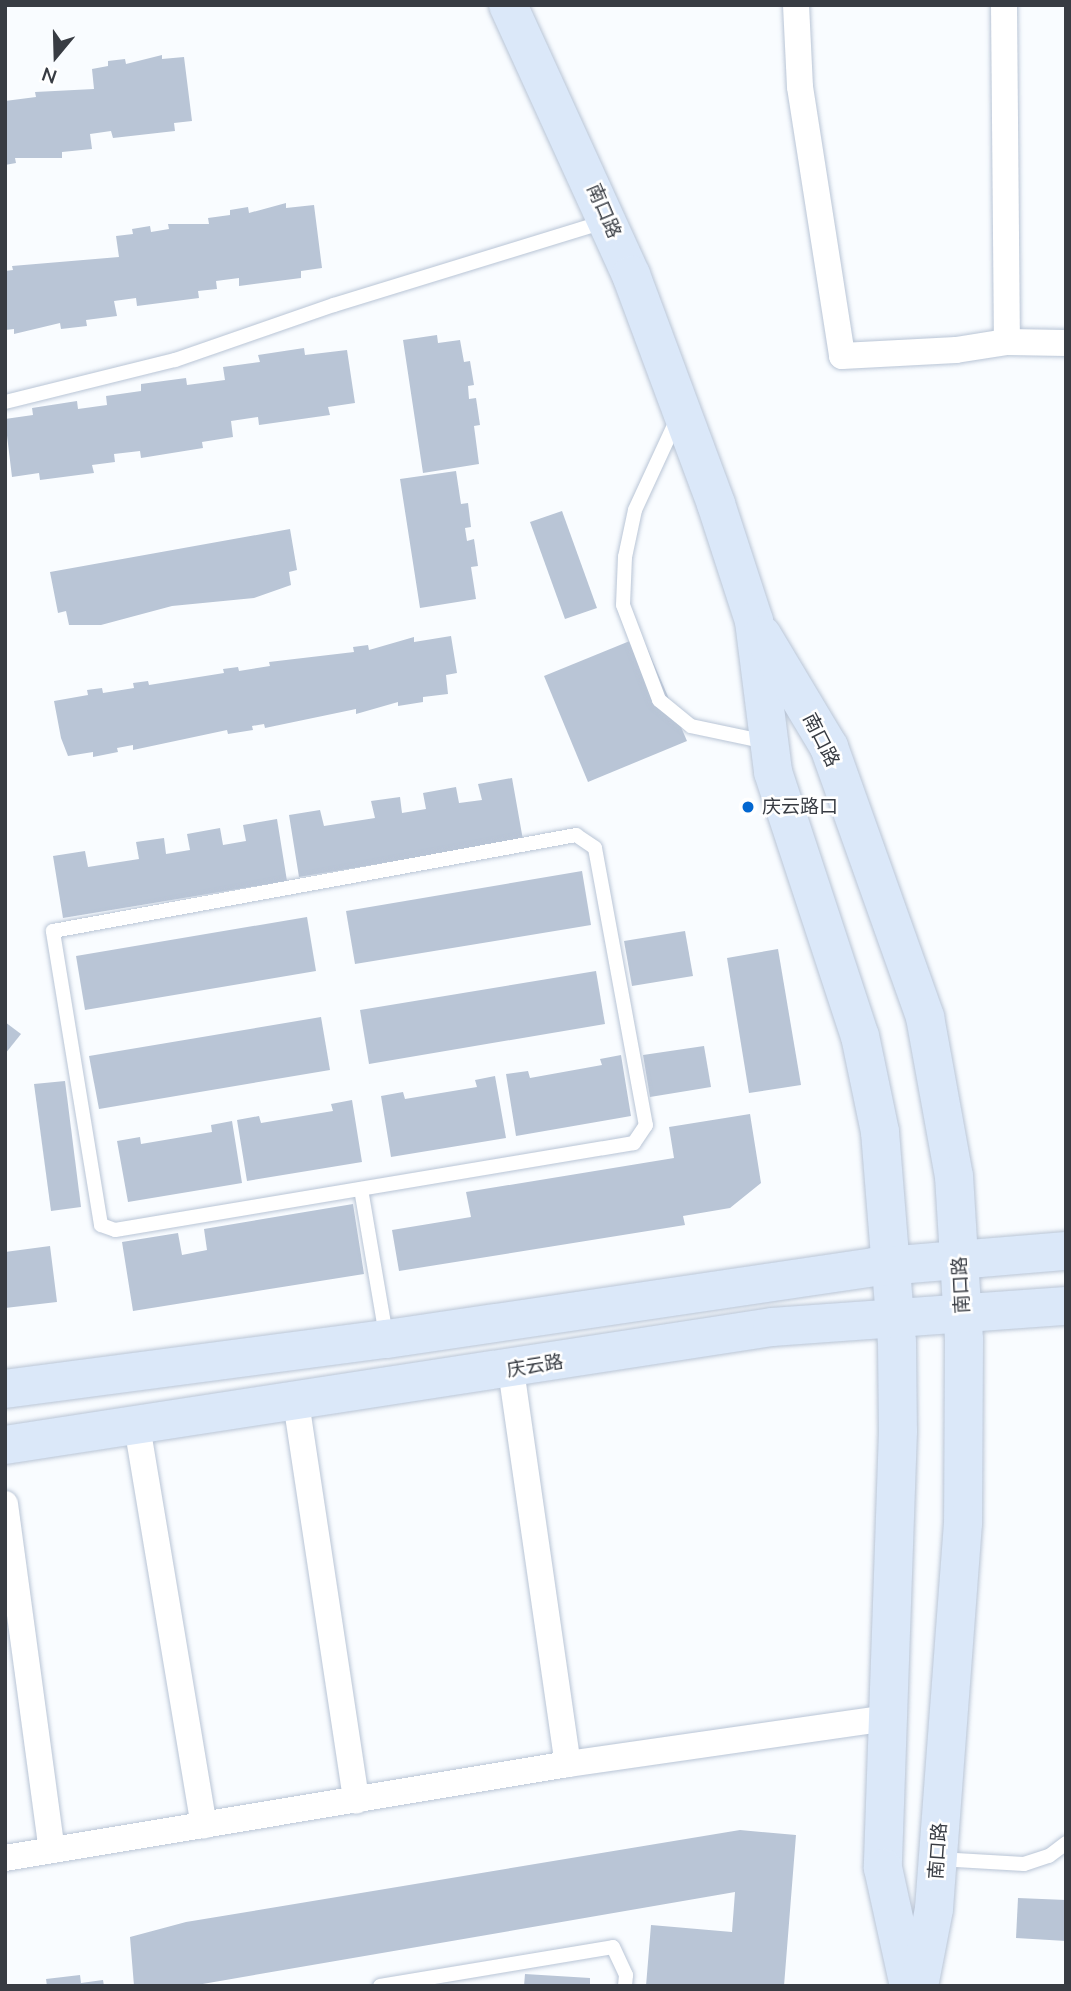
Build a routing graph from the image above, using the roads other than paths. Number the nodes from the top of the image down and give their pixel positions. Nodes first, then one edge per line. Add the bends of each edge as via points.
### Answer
1 (508, 5) edge
2 (796, 5) edge
3 (1004, 5) edge
4 (608, 221) junction
5 (1007, 342) junction
6 (1066, 343) edge
7 (5, 402) edge
8 (682, 408) junction
9 (754, 621) junction
10 (769, 743) junction
11 (361, 1189) junction
12 (1066, 1251) edge
13 (959, 1258) junction
14 (892, 1265) junction
15 (1066, 1306) edge
16 (962, 1311) junction
17 (895, 1315) junction
18 (387, 1339) junction
19 (511, 1370) junction
20 (5, 1389) edge
21 (296, 1402) junction
22 (137, 1426) junction
23 (5, 1445) edge
24 (5, 1504) edge
25 (888, 1718) junction
26 (568, 1765) junction
27 (356, 1801) junction
28 (204, 1825) junction
29 (1066, 1843) edge
30 (52, 1850) junction
31 (5, 1858) edge
32 (937, 1859) junction
33 (380, 1986) edge
34 (625, 1986) edge
35 (909, 1986) edge
36 (919, 1986) edge

1 - 4 main road, 南口路
2 - 5 street via 800,88 842,356 956,350
3 - 5 street
4 - 7 lane via 334,305 175,360
4 - 8 main road, 南口路
5 - 6 street
8 - 9 main road, 南口路
8 - 10 lane via 635,510 625,557 623,605 659,700 691,726
9 - 10 main road, 南口路
9 - 13 main road, 南口路 via 829,747 925,1017 947,1122
10 - 14 main road, 南口路 via 773,772 860,1036 880,1132
11 - 11 lane via 115,1230 101,1225 53,930 576,835 595,848 646,1125 634,1143
11 - 18 lane
12 - 13 main road
13 - 14 main road
13 - 16 main road, 南口路
14 - 17 main road, 南口路
14 - 18 main road
15 - 16 main road, 庆云路
16 - 17 main road, 庆云路
16 - 32 main road, 南口路 via 963,1523
17 - 19 main road, 庆云路 via 772,1326
17 - 25 main road, 南口路 via 898,1431
18 - 20 main road
19 - 21 main road, 庆云路
19 - 26 street
21 - 22 main road, 庆云路
21 - 27 street
22 - 23 main road, 庆云路
22 - 28 street
24 - 30 street
25 - 26 street
25 - 35 main road, 南口路 via 883,1868
26 - 27 street
27 - 28 street
28 - 30 street
29 - 32 lane via 1049,1856 1024,1864
30 - 31 street
32 - 36 main road, 南口路 via 934,1909
33 - 34 lane via 613,1947 626,1975

